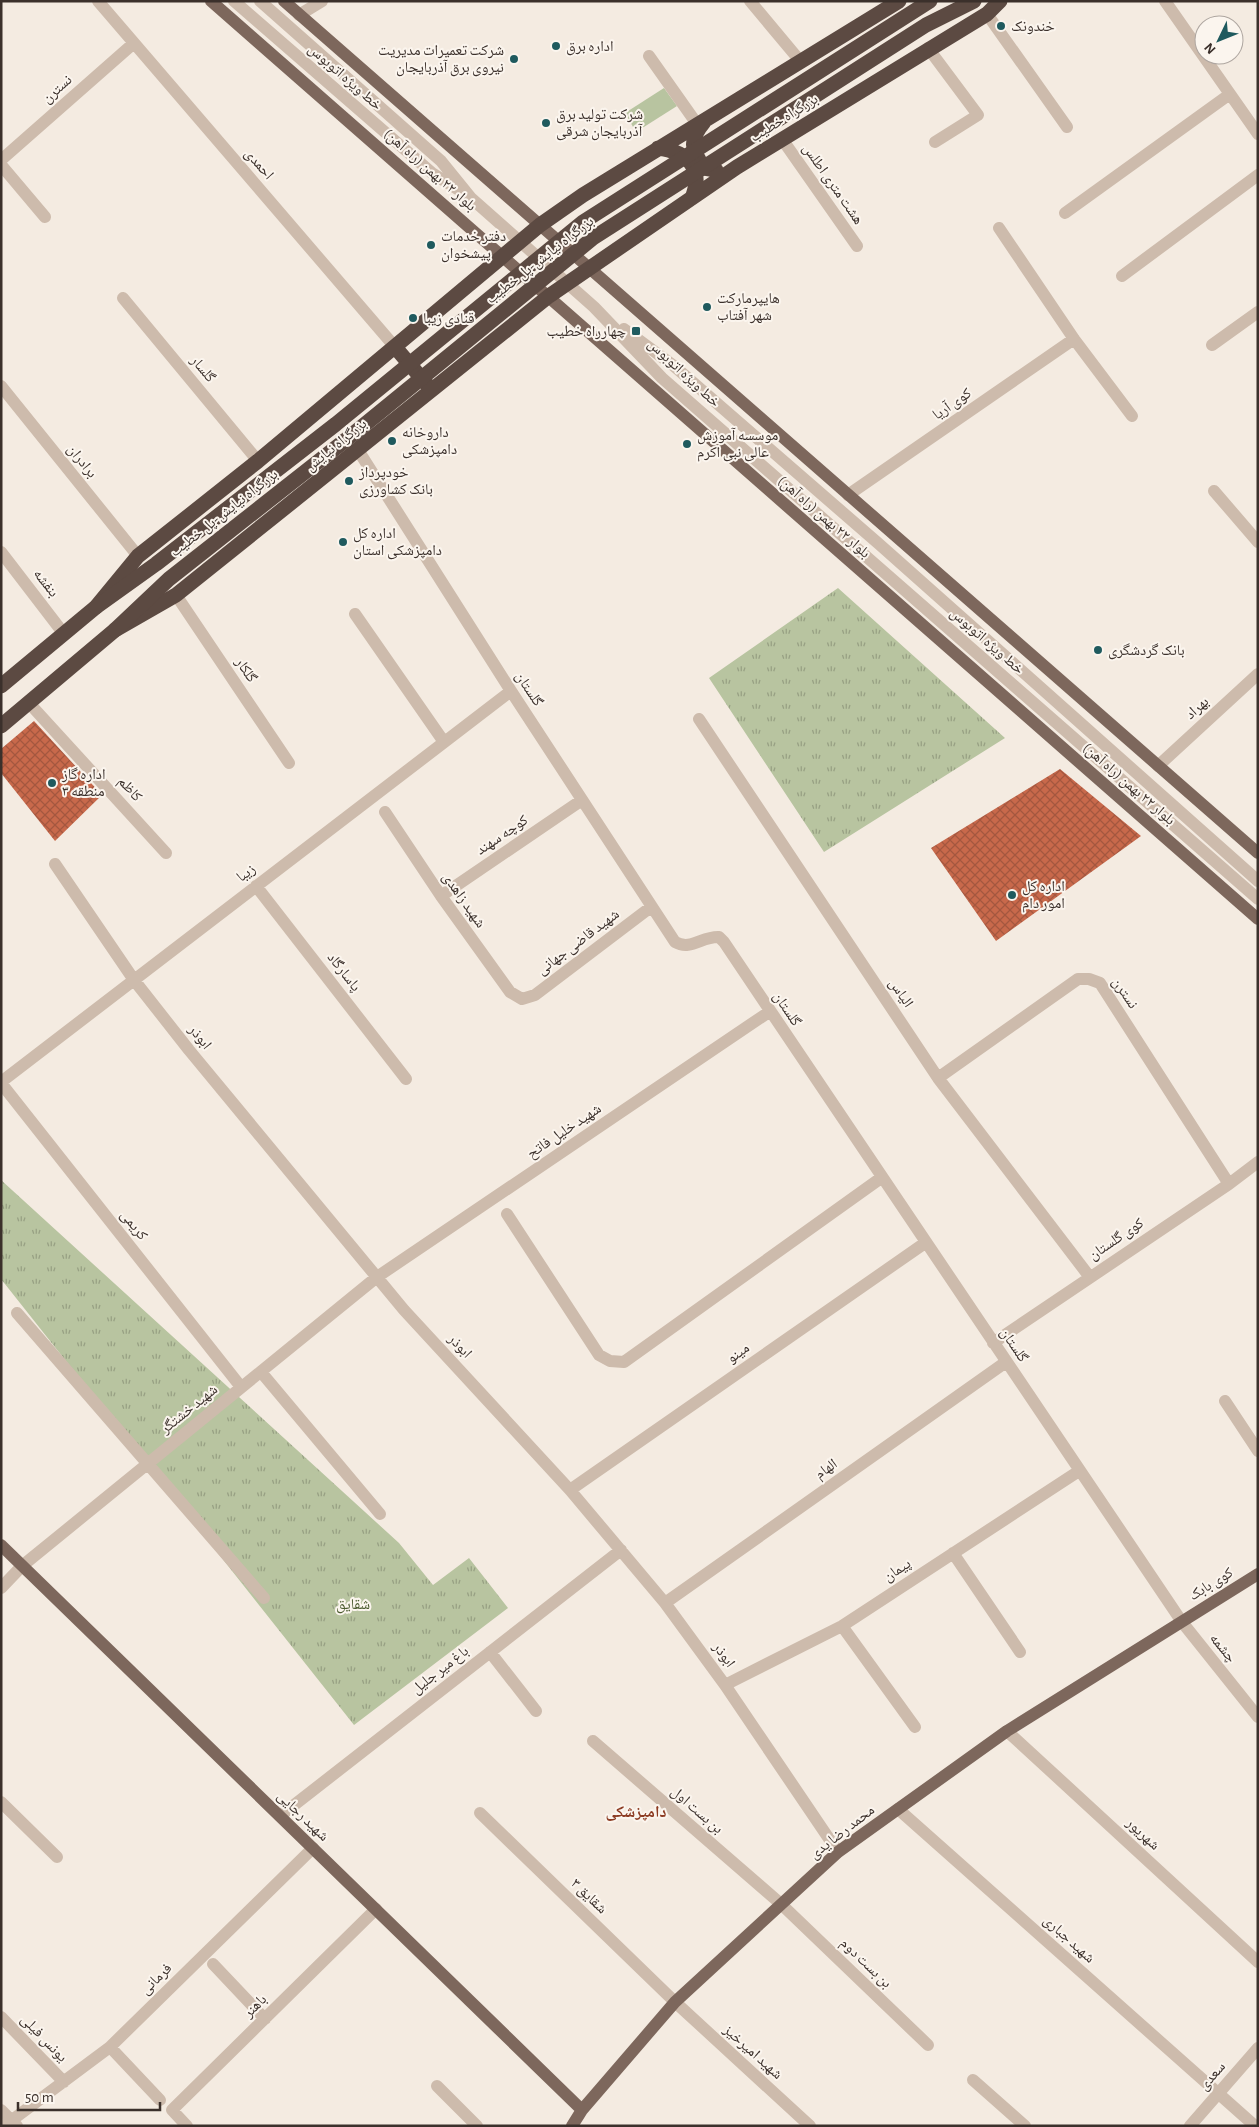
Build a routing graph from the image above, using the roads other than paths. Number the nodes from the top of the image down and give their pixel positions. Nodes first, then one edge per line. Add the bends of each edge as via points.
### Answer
1 (98, 1) edge
2 (211, 1) edge
3 (234, 1) edge
4 (260, 1) edge
5 (284, 1) edge
6 (322, 1) edge
7 (750, 1) edge
8 (899, 1) edge
9 (930, 1) edge
10 (974, 1) edge
11 (1000, 1) edge
12 (1165, 1) edge
13 (987, 14) junction
14 (299, 15) junction
15 (134, 43) junction
16 (928, 48) junction
17 (649, 56) dead end
18 (801, 62) junction
19 (1230, 94) junction
20 (702, 122) junction
21 (1067, 127) dead end
22 (1258, 134) edge
23 (782, 139) junction
24 (935, 142) dead end
25 (658, 148) junction
26 (1, 160) edge
27 (1, 165) edge
28 (736, 167) junction
29 (1258, 175) edge
30 (471, 198) junction
31 (692, 198) junction
32 (1065, 213) dead end
33 (45, 216) dead end
34 (540, 225) junction
35 (999, 228) dead end
36 (520, 241) junction
37 (857, 246) dead end
38 (502, 256) junction
39 (589, 269) junction
40 (1122, 276) dead end
41 (568, 284) junction
42 (550, 296) junction
43 (123, 298) dead end
44 (594, 307) junction
45 (1258, 312) edge
46 (1074, 339) junction
47 (1212, 345) dead end
48 (395, 347) junction
49 (1, 386) edge
50 (432, 390) junction
51 (1132, 416) dead end
52 (358, 450) junction
53 (258, 461) junction
54 (1214, 490) dead end
55 (848, 495) junction
56 (1258, 542) edge
57 (1, 552) edge
58 (138, 556) junction
59 (176, 594) junction
60 (96, 607) junction
61 (354, 614) dead end
62 (114, 630) junction
63 (64, 634) junction
64 (1258, 674) edge
65 (1, 686) edge
66 (511, 691) junction
67 (29, 703) junction
68 (699, 718) dead end
69 (1, 726) edge
70 (444, 742) junction
71 (289, 763) dead end
72 (1158, 766) junction
73 (582, 800) junction
74 (385, 812) dead end
75 (1258, 853) edge
76 (166, 854) dead end
77 (55, 864) dead end
78 (1258, 881) edge
79 (256, 886) junction
80 (441, 896) junction
81 (1258, 899) edge
82 (651, 907) junction
83 (1258, 919) edge
84 (134, 980) junction
85 (522, 999) joint
86 (769, 1012) junction
87 (938, 1078) junction
88 (406, 1079) dead end
89 (1, 1082) edge
90 (1258, 1162) edge
91 (881, 1178) junction
92 (1229, 1184) junction
93 (507, 1214) dead end
94 (925, 1242) junction
95 (1089, 1276) junction
96 (377, 1277) junction
97 (17, 1313) dead end
98 (993, 1343) junction
99 (1006, 1362) junction
100 (261, 1372) junction
101 (242, 1387) junction
102 (1225, 1401) dead end
103 (1258, 1451) edge
104 (147, 1464) junction
105 (1080, 1470) junction
106 (570, 1490) junction
107 (380, 1514) dead end
108 (1, 1545) edge
109 (621, 1550) junction
110 (953, 1553) junction
111 (22, 1566) junction
112 (1258, 1574) edge
113 (1, 1588) edge
114 (264, 1598) dead end
115 (665, 1603) junction
116 (1182, 1622) junction
117 (842, 1626) junction
118 (490, 1652) junction
119 (1020, 1652) dead end
120 (725, 1685) junction
121 (536, 1710) dead end
122 (1258, 1718) edge
123 (915, 1727) dead end
124 (1007, 1731) junction
125 (593, 1741) dead end
126 (1, 1802) edge
127 (898, 1809) junction
128 (480, 1813) dead end
129 (280, 1816) junction
130 (313, 1848) junction
131 (838, 1852) junction
132 (57, 1857) dead end
133 (781, 1904) junction
134 (376, 1910) junction
135 (1258, 1962) edge
136 (213, 1964) dead end
137 (675, 2002) junction
138 (1, 2017) edge
139 (265, 2019) junction
140 (928, 2045) dead end
141 (110, 2047) junction
142 (1258, 2048) edge
143 (973, 2080) dead end
144 (64, 2082) junction
145 (437, 2086) dead end
146 (1218, 2093) junction
147 (160, 2100) dead end
148 (1, 2110) edge
149 (582, 2110) junction
150 (11, 2124) edge
151 (187, 2126) edge
152 (477, 2126) edge
153 (572, 2126) edge
154 (810, 2126) edge
155 (1025, 2126) edge
156 (1190, 2126) edge
157 (1255, 2126) edge

1 - 15 street, احمدی
2 - 38 main road, بلوار ۲۲ بهمن (راه آهن)
3 - 30 street, خط ویژه اتوبوس via 432,173
4 - 30 street, خط ویژه اتوبوس via 441,161
5 - 14 main road, بلوار ۲۲ بهمن (راه آهن)
6 - 14 street
7 - 18 street
8 - 18 highway
9 - 60 highway, بزرگراه نیایش-پل خطیب, bridge via 583,222 336,424
10 - 62 highway, بزرگراه نیایش-پل خطیب, bridge via 926,25 593,238 169,579
11 - 13 highway, بزرگراه خطیب
12 - 19 street
13 - 16 highway, بزرگراه خطیب
13 - 21 street
14 - 34 main road, بلوار ۲۲ بهمن (راه آهن)
15 - 26 street, نسترن
15 - 48 street, احمدی
16 - 23 highway, بزرگراه خطیب
16 - 24 street via 978,115
17 - 20 street
18 - 20 highway
19 - 22 street
19 - 32 street
20 - 25 highway
20 - 28 highway via 694,134 694,153 704,168 720,171
23 - 28 highway, بزرگراه خطیب
23 - 37 street, هشت متری اطلس
25 - 31 highway via 680,153 694,168 696,188
25 - 34 highway
27 - 33 street
28 - 31 highway, بزرگراه خطیب
29 - 40 street
30 - 36 street
31 - 39 highway, بزرگراه خطیب
34 - 36 highway
34 - 39 main road, بلوار ۲۲ بهمن (راه آهن)
35 - 46 street
36 - 38 highway
36 - 41 street
38 - 42 main road, بلوار ۲۲ بهمن (راه آهن)
38 - 48 highway
39 - 41 highway, بزرگراه خطیب
39 - 55 main road, بلوار ۲۲ بهمن (راه آهن)
41 - 42 highway, بزرگراه نیایش
41 - 44 street
42 - 50 highway, بزرگراه نیایش
42 - 83 main road, بلوار ۲۲ بهمن (راه آهن)
43 - 53 street, گلسار
44 - 78 street, خط ویژه اتوبوس via 689,379
44 - 81 street, خط ویژه اتوبوس via 662,378
45 - 47 street
46 - 51 street
46 - 55 street, کوی آریا
48 - 50 highway
48 - 53 highway
49 - 58 street, برادران
50 - 52 highway, بزرگراه نیایش
52 - 59 highway, بزرگراه نیایش
52 - 66 street, گلستان
53 - 58 highway
54 - 56 street
55 - 72 main road, بلوار ۲۲ بهمن (راه آهن)
57 - 63 street, بنفشه
58 - 60 highway
59 - 62 highway, بزرگراه نیایش
59 - 71 street, گلکار
60 - 63 highway
61 - 70 street
62 - 67 highway
63 - 65 highway
64 - 72 street, بهراد
66 - 70 street, زیبا
66 - 73 street, گلستان
67 - 69 highway
67 - 76 street, کاظم
68 - 87 street, الیاس
70 - 79 street, زیبا
72 - 75 main road, بلوار ۲۲ بهمن (راه آهن)
73 - 80 street, کوچه سهند
73 - 82 street, گلستان
74 - 80 street, شهید زاهدی
77 - 84 street, ابوذر
79 - 84 street, زیبا
79 - 88 street, پاسارگاد
80 - 85 street, شهید زاهدی via 510,992
82 - 85 street, شهید قاضی جهانی via 535,995
82 - 86 street, گلستان via 675,942 682,946 719,937
84 - 89 street, زیبا
84 - 96 street, ابوذر via 188,1050
86 - 91 street, گلستان
86 - 96 street, شهید خلیل فاتح
87 - 92 street, نسترن via 1078,979 1100,983
87 - 95 street, الیاس
89 - 101 street, کریمی
90 - 92 street, کوی گلستان
91 - 93 street via 624,1362 610,1361 598,1355
91 - 94 street, گلستان
92 - 95 street, کوی گلستان
94 - 98 street, گلستان
94 - 106 street, مینو
95 - 98 street, کوی گلستان
96 - 100 street, شهید خشتگر
96 - 106 street, ابوذر
97 - 104 street
98 - 99 street, گلستان
99 - 105 street, گلستان
99 - 115 street, الهام
100 - 101 street, شهید خشتگر
100 - 107 street
101 - 104 street, شهید خشتگر
102 - 103 street
104 - 111 street, شهید خشتگر
104 - 114 street
105 - 110 street, پیمان
105 - 116 street, گلستان
106 - 109 street, ابوذر
108 - 111 main road, شهید رجایی
109 - 115 street, ابوذر
109 - 118 street, باغ میر جلیل
110 - 117 street, پیمان
110 - 119 street
111 - 113 street, شهید خشتگر
111 - 129 main road, شهید رجایی
112 - 116 main road, کوی بابک
115 - 120 street, ابوذر
116 - 122 street, چشمه
116 - 124 main road, محمد رضا یدی
117 - 120 street, پیمان
117 - 123 street
118 - 121 street
118 - 129 street, باغ میر جلیل
120 - 131 street, ابوذر
124 - 127 main road, محمد رضا یدی
124 - 135 street, شهریور
125 - 133 street, بن بست اول
126 - 132 street
127 - 131 main road, محمد رضا یدی
127 - 146 street, شهید جباری
128 - 137 street, شقایق ۳
129 - 130 main road, شهید رجایی
130 - 134 main road, شهید رجایی
130 - 141 street, فرمانی
131 - 133 main road, محمد رضا یدی
133 - 137 main road, محمد رضا یدی
133 - 140 street, بن بست دوم
134 - 139 street, باهنر
134 - 149 main road, شهید رجایی
136 - 139 street
137 - 149 main road, محمد رضا یدی
137 - 154 street, شهید امیرخیز
138 - 144 street, یونس فیلی
139 - 151 street, باهنر via 172,2110
141 - 144 street, فرمانی
141 - 147 street
142 - 146 street, سعدی
143 - 155 street
144 - 150 street, فرمانی
145 - 152 street
146 - 156 street, سعدی
146 - 157 street
148 - 150 street
149 - 153 main road, محمد رضا یدی

